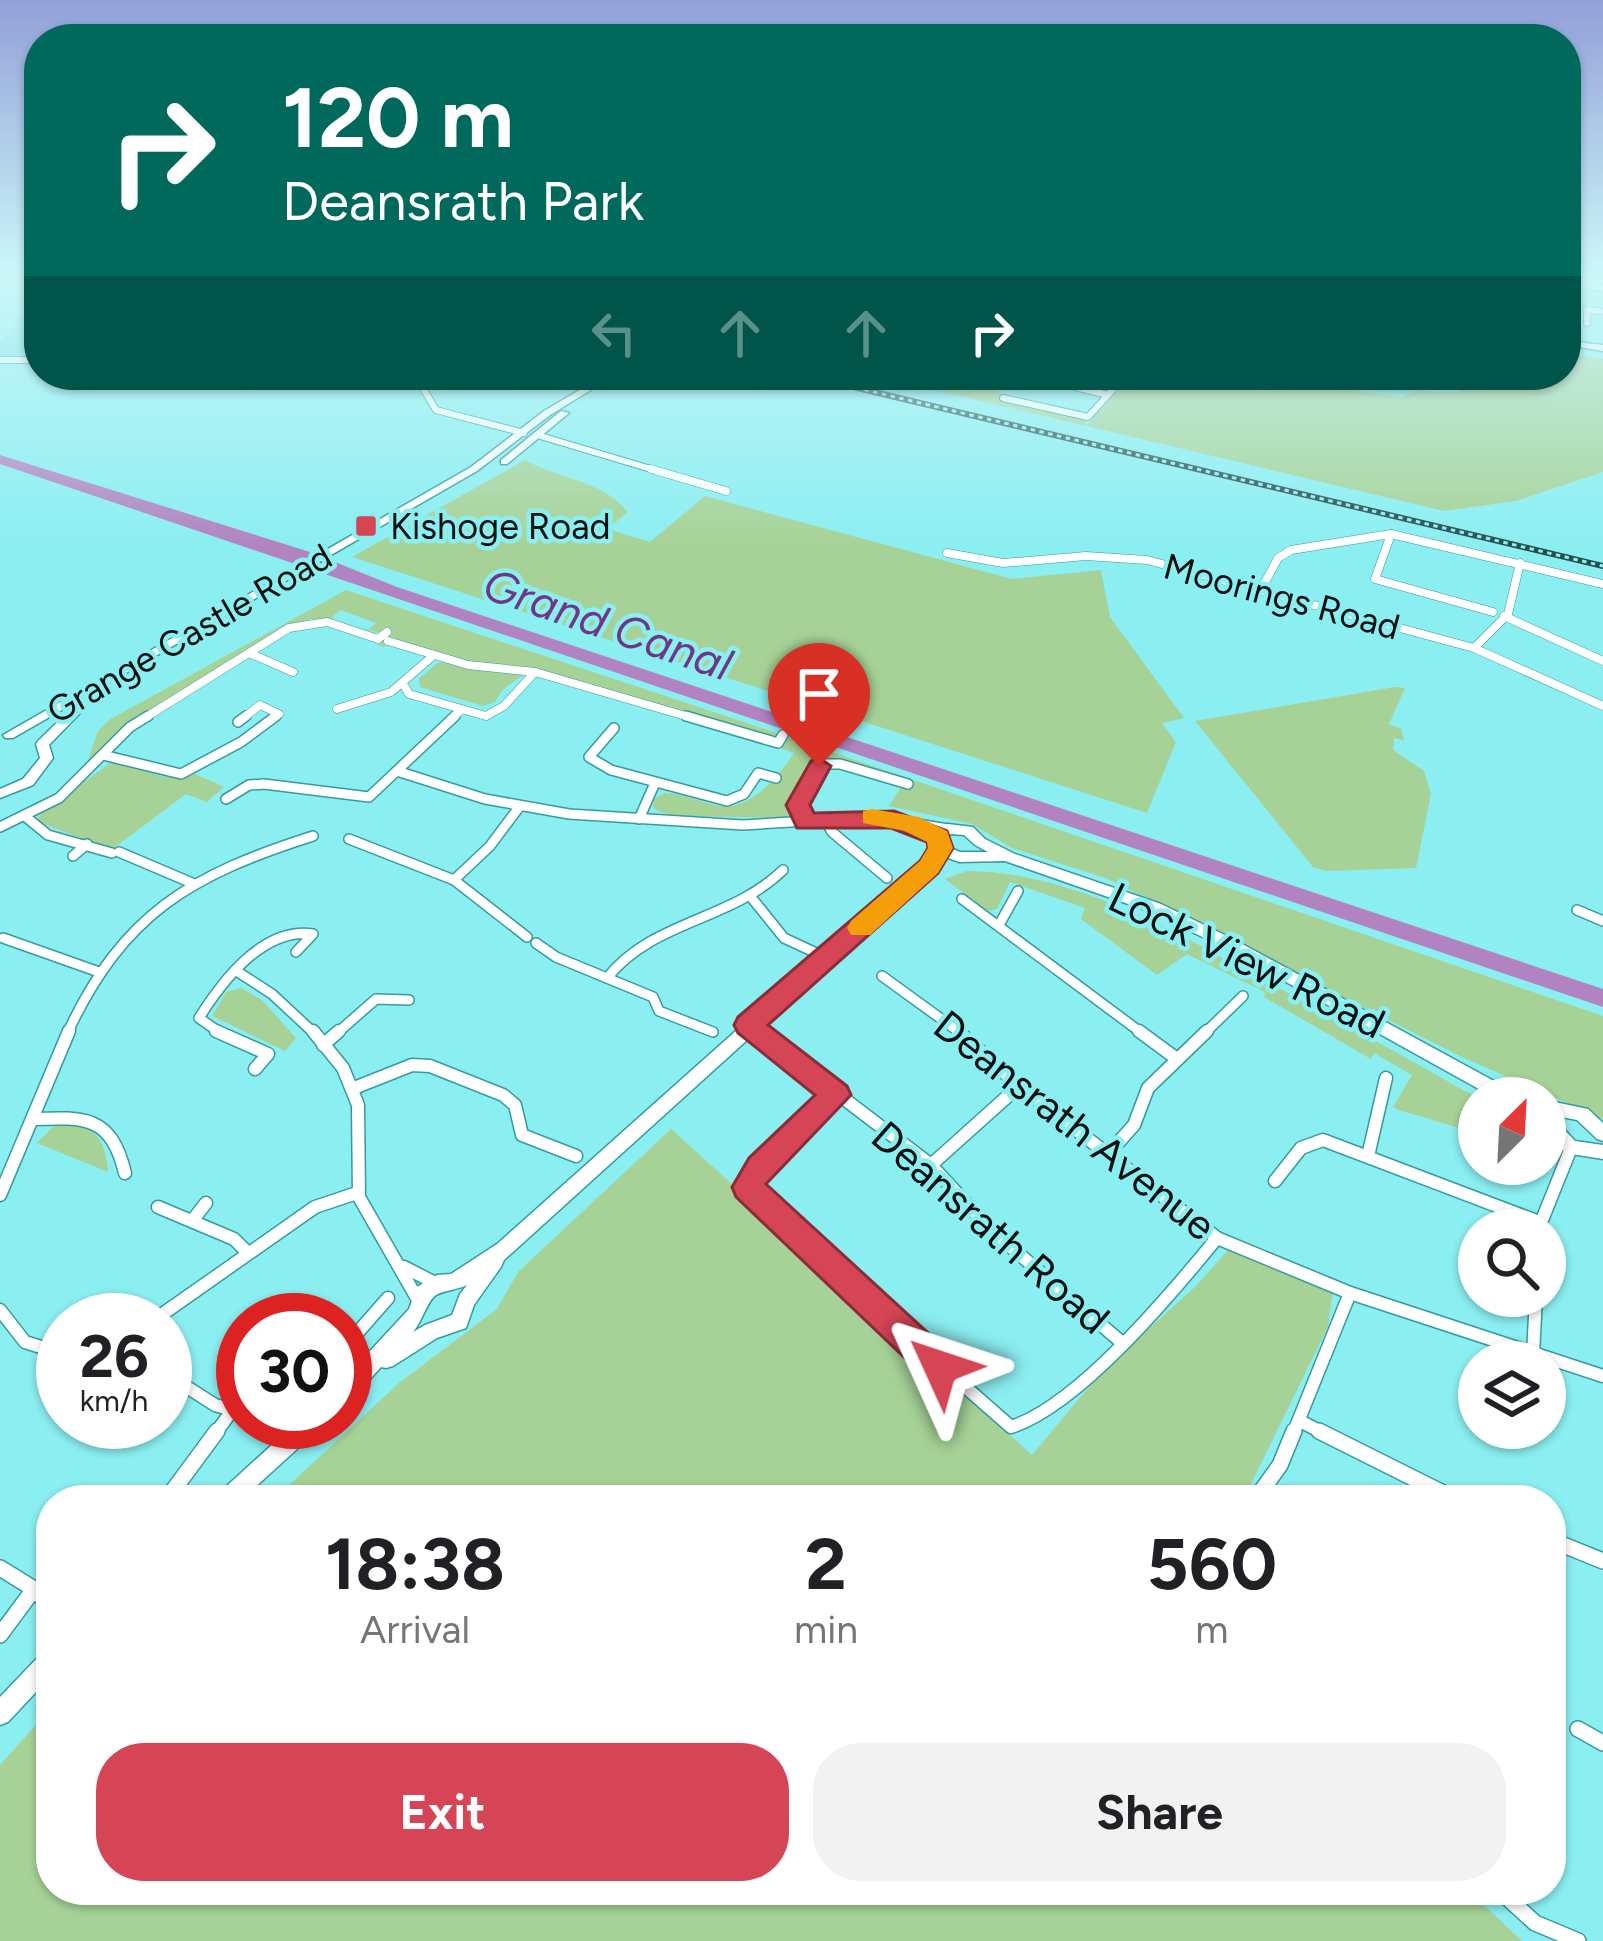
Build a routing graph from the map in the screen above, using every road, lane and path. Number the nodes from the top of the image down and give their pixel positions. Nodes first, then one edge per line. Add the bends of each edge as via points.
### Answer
1 (424, 390) edge
2 (590, 390) edge
3 (601, 390) edge
4 (1083, 390) edge
5 (1112, 390) edge
6 (1108, 395) junction
7 (1003, 398) dead end
8 (530, 434) junction
9 (726, 491) dead end
10 (1391, 534) junction
11 (947, 553) dead end
12 (1520, 563) junction
13 (287, 581) junction
14 (1603, 584) edge
15 (1263, 586) dead end
16 (1493, 612) dead end
17 (1504, 616) junction
18 (1603, 646) edge
19 (1474, 648) junction
20 (249, 653) junction
21 (434, 655) junction
22 (294, 656) dead end
23 (1592, 656) junction
24 (1603, 661) edge
25 (280, 666) junction
26 (293, 672) dead end
27 (535, 672) junction
28 (405, 687) junction
29 (1603, 706) edge
30 (337, 710) dead end
31 (461, 710) junction
32 (238, 722) dead end
33 (614, 728) dead end
34 (783, 735) dead end
35 (4, 736) edge
36 (42, 744) junction
37 (103, 755) junction
38 (400, 772) junction
39 (776, 778) dead end
40 (655, 783) junction
41 (908, 784) dead end
42 (0, 794) edge
43 (226, 799) dead end
44 (520, 806) junction
45 (26, 817) junction
46 (639, 819) junction
47 (825, 820) junction
48 (806, 822) junction
49 (0, 827) edge
50 (313, 836) dead end
51 (349, 838) dead end
52 (980, 842) junction
53 (87, 844) junction
54 (950, 845) junction
55 (73, 856) dead end
56 (1010, 857) junction
57 (783, 870) dead end
58 (887, 878) dead end
59 (454, 880) junction
60 (192, 883) junction
61 (1018, 891) dead end
62 (751, 897) junction
63 (962, 899) dead end
64 (1576, 910) dead end
65 (1603, 921) edge
66 (999, 925) junction
67 (3, 938) edge
68 (296, 952) dead end
69 (827, 958) junction
70 (99, 972) junction
71 (238, 972) junction
72 (882, 976) dead end
73 (607, 978) junction
74 (1243, 996) dead end
75 (409, 1000) dead end
76 (748, 1025) junction
77 (713, 1032) dead end
78 (323, 1045) junction
79 (1177, 1059) junction
80 (255, 1069) dead end
81 (1478, 1077) edge
82 (1386, 1078) dead end
83 (1019, 1086) junction
84 (354, 1088) junction
85 (836, 1095) junction
86 (1566, 1116) edge
87 (33, 1119) junction
88 (1566, 1141) edge
89 (1602, 1146) edge
90 (1571, 1148) junction
91 (1108, 1154) junction
92 (576, 1156) dead end
93 (1368, 1156) junction
94 (931, 1166) junction
95 (124, 1173) dead end
96 (1275, 1181) dead end
97 (1, 1193) edge
98 (357, 1193) junction
99 (206, 1203) dead end
100 (158, 1207) dead end
101 (1497, 1209) edge
102 (1546, 1209) edge
103 (192, 1221) junction
104 (1217, 1238) junction
105 (246, 1251) junction
106 (404, 1267) junction
107 (453, 1289) junction
108 (190, 1293) edge
109 (1350, 1293) junction
110 (388, 1298) dead end
111 (417, 1307) junction
112 (0, 1310) edge
113 (372, 1316) edge
114 (432, 1331) junction
115 (1120, 1340) junction
116 (1492, 1341) edge
117 (36, 1345) edge
118 (1566, 1365) edge
119 (373, 1367) joint
120 (1603, 1376) edge
121 (1300, 1421) junction
122 (216, 1439) edge
123 (282, 1449) edge
124 (178, 1485) edge
125 (243, 1485) edge
126 (1266, 1485) edge
127 (1427, 1485) edge
128 (1566, 1546) edge
129 (1603, 1562) edge
130 (0, 1568) edge
131 (34, 1589) joint
132 (0, 1635) edge
133 (36, 1676) edge
134 (0, 1714) edge
135 (1578, 1729) dead end
136 (1603, 1743) edge
137 (1515, 1905) edge
138 (1578, 1941) edge

1 - 8 street via 436,410
2 - 8 street, Grange Castle Road
3 - 8 street, Grange Castle Road
4 - 6 street
5 - 6 street
6 - 7 street via 1084,417
8 - 9 street
8 - 13 street, Grange Castle Road via 504,461
10 - 12 street
10 - 15 street via 1291,550
10 - 16 street via 1378,581
11 - 19 street, Moorings Road via 1003,563 1147,560
12 - 14 street
12 - 17 street
13 - 35 street, Grange Castle Road
13 - 36 street, Grange Castle Road via 78,709
17 - 19 street
17 - 23 street
18 - 23 street
19 - 29 street, Moorings Road
20 - 21 street via 317,621
20 - 25 street
20 - 37 street via 130,727
21 - 27 street
21 - 28 street
22 - 25 street
23 - 24 street
25 - 26 street
27 - 31 street via 498,711
27 - 34 street via 778,743
28 - 30 street
28 - 31 street
31 - 38 street
32 - 37 street via 260,705 279,714 181,774
33 - 40 street via 592,763
35 - 36 street, Grange Castle Road
36 - 42 street, Grange Castle Road via 41,770
37 - 45 street
38 - 43 street via 369,796 264,784
38 - 44 street
39 - 40 street via 758,773 744,794 727,801
40 - 46 street
41 - 48 street via 819,766 798,805
44 - 46 street
44 - 59 street
45 - 49 street
45 - 53 street via 48,835
46 - 48 street
47 - 48 street
47 - 54 street via 910,823
47 - 58 street
50 - 60 street
51 - 59 street
52 - 54 street
52 - 54 street, Lock View Road via 968,830
52 - 56 street, Lock View Road
53 - 55 street
53 - 60 street
54 - 56 street, Lock View Road
54 - 69 street
56 - 81 street, Lock View Road via 1156,908
57 - 62 street
59 - 73 street via 556,957
60 - 70 street
61 - 66 street
62 - 69 street via 784,938
62 - 73 street via 640,942
63 - 66 street
64 - 65 street
66 - 79 street
67 - 70 street
68 - 71 street via 313,934 298,928 276,935
69 - 76 street
70 - 87 street
71 - 78 street via 270,988
71 - 80 street via 200,1018 268,1054
72 - 83 street, Deansrath Avenue
73 - 77 street
74 - 79 street
75 - 78 street via 376,999
76 - 85 street, Deansrath Road
76 - 107 street
78 - 84 street
79 - 91 street via 1148,1088 1134,1125
82 - 93 street
83 - 91 street, Deansrath Avenue
83 - 94 street
84 - 92 street via 430,1066 503,1095 515,1105 522,1135
84 - 98 street
85 - 94 street, Deansrath Road
85 - 115 street via 748,1187 1011,1427 1036,1421
86 - 89 street via 1582,1114
87 - 95 street via 100,1125 120,1145
87 - 97 street
88 - 90 street
89 - 90 street
90 - 102 street
91 - 104 street, Deansrath Avenue
93 - 96 street via 1310,1142
93 - 101 street
94 - 115 street, Deansrath Road via 990,1229
98 - 105 street via 314,1207
98 - 106 street
99 - 103 street
100 - 103 street
103 - 105 street
104 - 109 street, Deansrath Avenue
104 - 115 street via 1178,1288
105 - 108 street
106 - 107 street
106 - 111 street
107 - 111 street
107 - 114 street via 459,1322
109 - 116 street, Deansrath Avenue
109 - 121 street
110 - 113 street
111 - 114 street
111 - 119 street
112 - 117 street via 21,1340
114 - 119 street
118 - 120 street, Deansrath Avenue
121 - 126 street
121 - 127 street
122 - 124 street
123 - 125 street
128 - 129 street
130 - 131 street
131 - 132 street
133 - 134 street
135 - 136 street
137 - 138 street via 1535,1924

